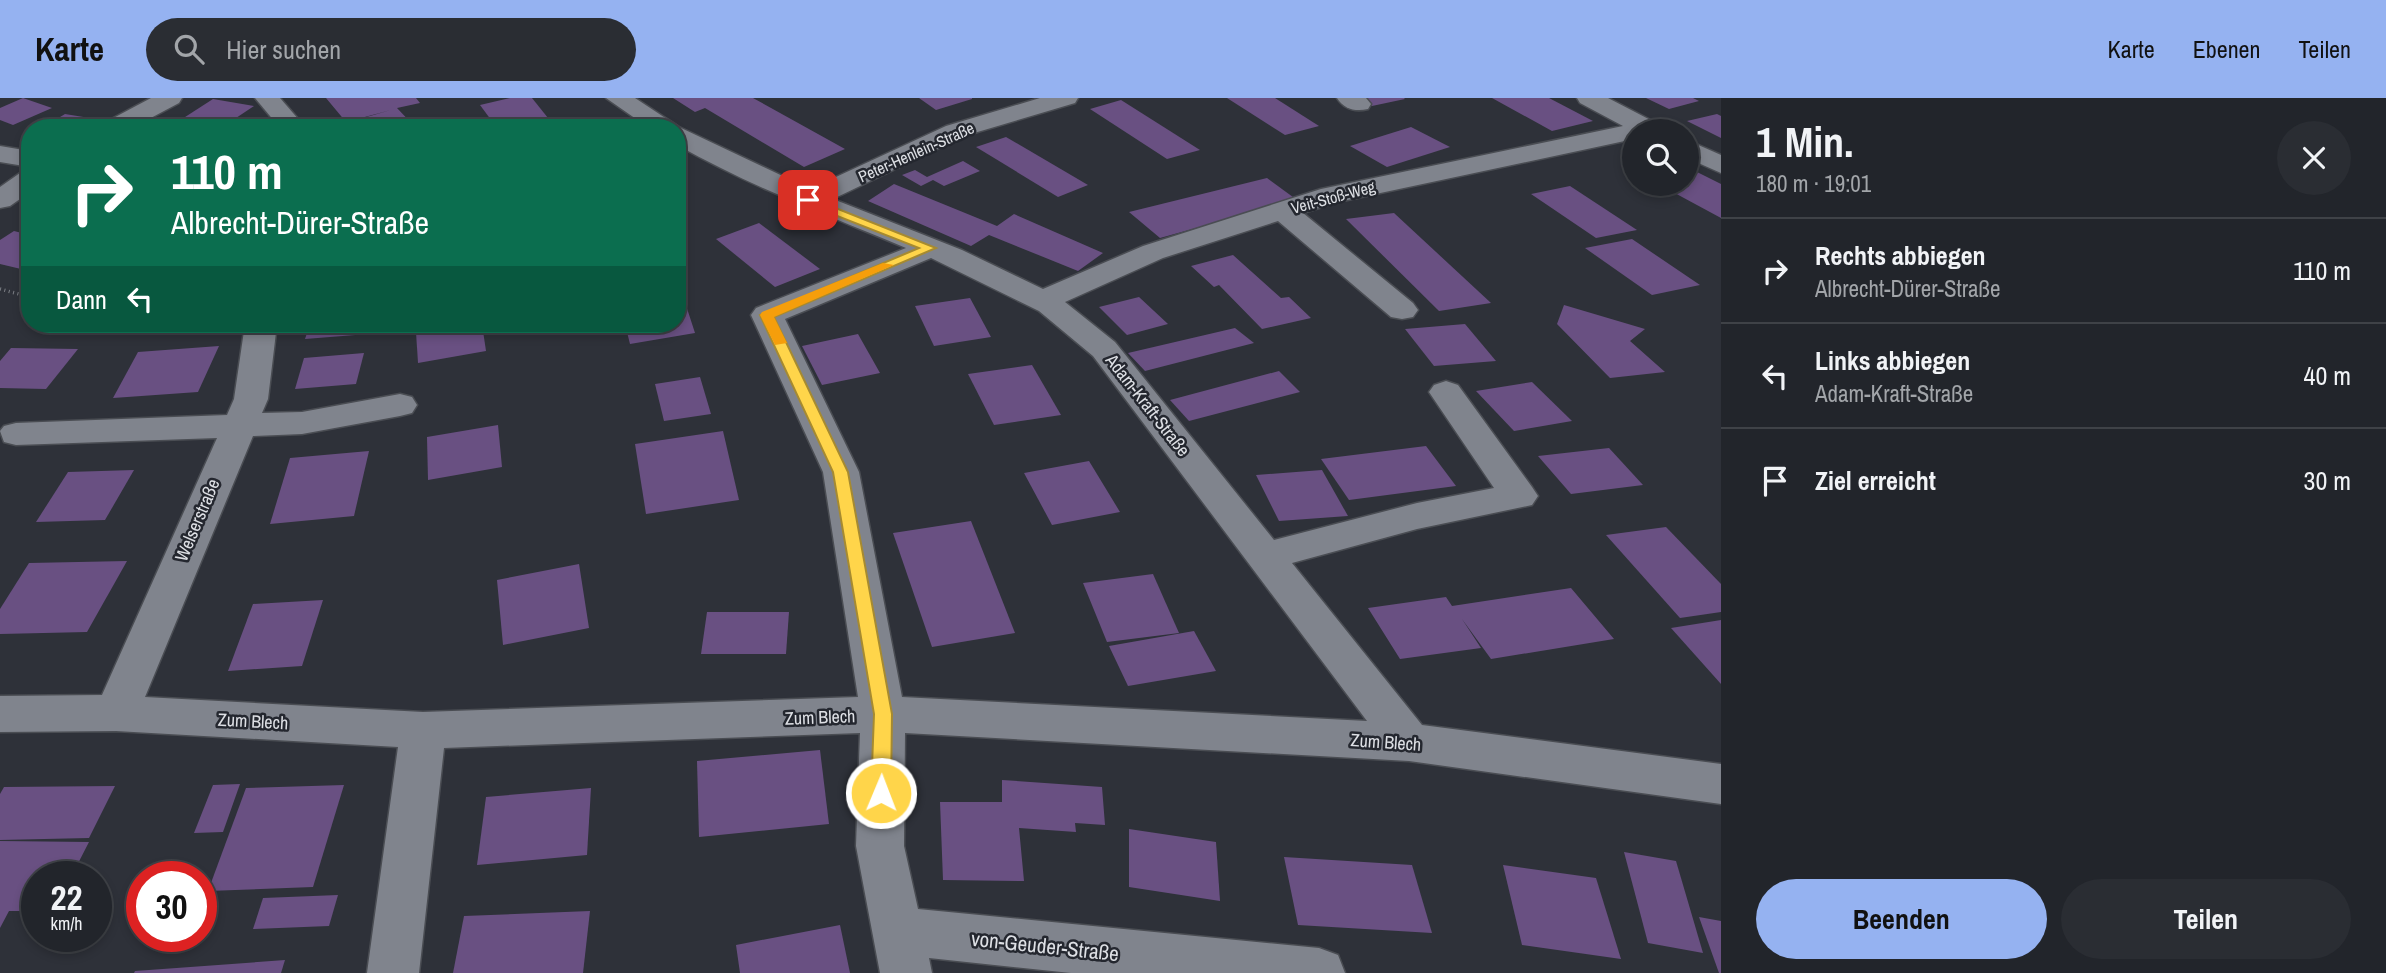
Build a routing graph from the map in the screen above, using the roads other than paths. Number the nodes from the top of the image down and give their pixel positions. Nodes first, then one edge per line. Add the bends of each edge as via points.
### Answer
1 (170, 98) edge
2 (267, 98) edge
3 (618, 98) edge
4 (1066, 98) edge
5 (1589, 98) edge
6 (130, 119) edge
7 (286, 119) edge
8 (652, 119) edge
9 (1623, 119) edge
10 (1622, 135) edge
11 (686, 140) edge
12 (0, 154) edge
13 (1699, 154) edge
14 (21, 158) edge
15 (1721, 165) edge
16 (21, 185) edge
17 (0, 200) edge
18 (808, 200) junction
19 (1282, 211) junction
20 (930, 248) junction
21 (1043, 300) junction
22 (1402, 310) dead end
23 (260, 333) edge
24 (1446, 393) dead end
25 (400, 405) dead end
26 (238, 425) junction
27 (16, 434) dead end
28 (1265, 556) junction
29 (116, 713) junction
30 (0, 714) edge
31 (883, 714) junction
32 (423, 730) junction
33 (1409, 742) junction
34 (1721, 785) edge
35 (901, 952) edge
36 (393, 973) edge
37 (1319, 973) edge

1 - 6 street
2 - 7 street
3 - 8 street
4 - 18 street, Peter-Henlein-Straße via 955,131
5 - 9 street
10 - 19 street, Veit-Stoß-Weg via 1331,195
11 - 18 street, Adam-Kraft-Straße
12 - 14 street
13 - 15 street
16 - 17 street
18 - 20 street, Adam-Kraft-Straße
19 - 21 street, Veit-Stoß-Weg via 1153,252
19 - 22 street
20 - 21 street, Adam-Kraft-Straße
20 - 31 street via 767,315 841,472
21 - 28 street, Adam-Kraft-Straße via 1104,349
23 - 26 street, Welserstraße via 251,399
24 - 28 street via 1519,496 1417,516
25 - 26 street via 302,423
26 - 27 street
26 - 29 street, Welserstraße
28 - 33 street, Adam-Kraft-Straße
29 - 30 street, Zum Blech
29 - 32 street, Zum Blech
31 - 32 street, Zum Blech
31 - 33 street, Zum Blech
31 - 35 street via 880,846
32 - 36 street
33 - 34 street, Zum Blech
35 - 37 street, von-Geuder-Straße

